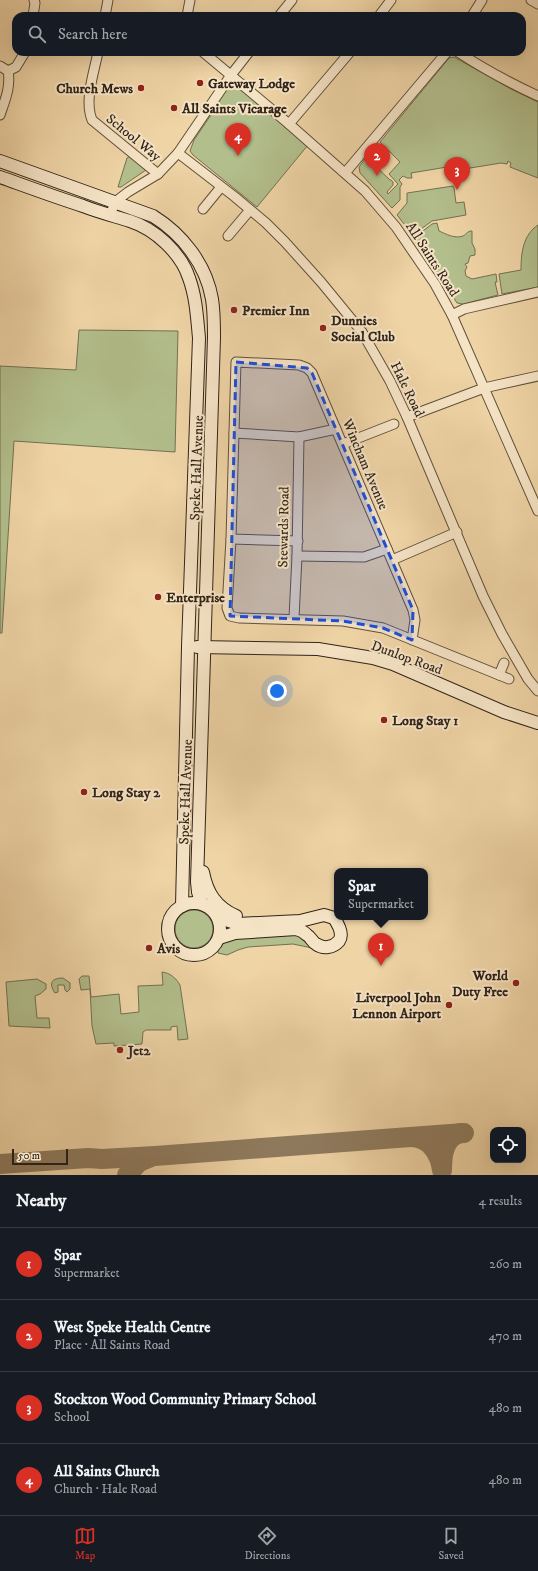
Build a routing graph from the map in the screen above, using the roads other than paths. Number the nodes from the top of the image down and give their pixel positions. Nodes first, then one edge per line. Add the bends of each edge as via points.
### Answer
1 (34, 0) edge
2 (108, 0) edge
3 (190, 0) edge
4 (292, 0) edge
5 (391, 0) edge
6 (482, 0) edge
7 (531, 0) edge
8 (538, 4) edge
9 (34, 12) edge
10 (106, 12) edge
11 (188, 12) edge
12 (282, 12) edge
13 (381, 12) edge
14 (474, 12) edge
15 (23, 56) edge
16 (97, 56) edge
17 (208, 56) edge
18 (246, 56) edge
19 (347, 56) edge
20 (444, 56) edge
21 (464, 56) edge
22 (4, 68) edge
23 (231, 75) junction
24 (538, 96) edge
25 (0, 115) edge
26 (289, 124) junction
27 (178, 153) junction
28 (0, 161) edge
29 (345, 173) junction
30 (158, 174) junction
31 (0, 177) edge
32 (222, 187) junction
33 (115, 202) junction
34 (202, 209) dead end
35 (250, 210) junction
36 (110, 216) junction
37 (228, 236) dead end
38 (206, 281) junction
39 (538, 292) edge
40 (452, 315) junction
41 (199, 347) junction
42 (538, 376) edge
43 (484, 388) junction
44 (407, 417) junction
45 (394, 424) dead end
46 (336, 429) junction
47 (234, 433) junction
48 (299, 437) junction
49 (343, 444) junction
50 (538, 511) edge
51 (457, 532) junction
52 (231, 539) junction
53 (298, 541) junction
54 (387, 549) junction
55 (298, 556) junction
56 (392, 560) junction
57 (294, 618) junction
58 (412, 640) junction
59 (188, 647) junction
60 (204, 647) junction
61 (504, 663) dead end
62 (499, 675) junction
63 (509, 679) dead end
64 (538, 691) edge
65 (538, 723) edge
66 (199, 835) junction
67 (202, 904) junction
68 (182, 906) junction
69 (216, 914) junction
70 (334, 918) edge
71 (335, 920) edge
72 (272, 923) junction
73 (219, 938) junction

1 - 9 street
2 - 10 street
3 - 11 street
4 - 12 street
5 - 13 street
6 - 14 street
7 - 8 street
15 - 22 street via 16,67
16 - 30 street, School Way via 90,98 89,113 92,120
17 - 23 street, All Saints Road
18 - 23 street
19 - 26 street
20 - 29 street
21 - 24 street via 515,86
22 - 25 street via 8,88
23 - 26 street, All Saints Road
23 - 27 street
26 - 29 street, All Saints Road
27 - 30 street
27 - 32 street, Hale Road
28 - 33 street, Speke Hall Avenue
29 - 40 street, All Saints Road via 365,191 396,227 435,284
30 - 33 street
31 - 36 street, Speke Hall Avenue
32 - 34 street
32 - 35 street, Hale Road
33 - 36 street
33 - 38 street, Speke Hall Avenue via 152,216 167,225 183,239 202,269
35 - 37 street
35 - 44 street, Hale Road via 285,242 346,311 372,349
36 - 41 street, Speke Hall Avenue via 147,229 172,249 183,264 196,302
38 - 41 street via 199,288 206,330
38 - 60 street, Speke Hall Avenue via 212,299 214,337
39 - 40 street via 464,308
40 - 43 street, All Saints Road
41 - 59 street, Speke Hall Avenue
42 - 43 street
43 - 44 street
43 - 50 street, All Saints Road
44 - 51 street, Hale Road
45 - 49 street
46 - 47 street, Wincham Avenue via 312,373 307,368 299,365 236,362
46 - 48 street
46 - 49 street, Wincham Avenue
47 - 48 street
47 - 52 street
48 - 53 street, Stewards Road
49 - 54 street, Wincham Avenue
51 - 56 street
51 - 64 street, Hale Road via 502,634 528,679
52 - 53 street
52 - 57 street via 227,608 230,616
53 - 55 street, Stewards Road
54 - 55 street via 364,557
54 - 56 street, Wincham Avenue
55 - 57 street, Stewards Road
56 - 58 street, Wincham Avenue via 413,610 415,626
57 - 58 street via 364,624 383,628
58 - 62 street
59 - 60 street, Dunlop Road
59 - 68 street, Speke Hall Avenue
60 - 65 street, Dunlop Road via 318,649 373,658 394,664 504,712
60 - 66 street, Speke Hall Avenue
61 - 62 street
62 - 63 street
66 - 67 street, Speke Hall Avenue via 198,892
66 - 72 street via 206,888 218,904 237,916
67 - 68 street
67 - 69 street
68 - 73 street via 171,917 168,929 170,940 179,951 188,955 199,955 215,946
69 - 72 street via 238,924
69 - 73 street via 220,922
70 - 72 street via 318,915 300,921
71 - 73 street via 340,939 326,947 316,944 309,936 296,929 236,933

